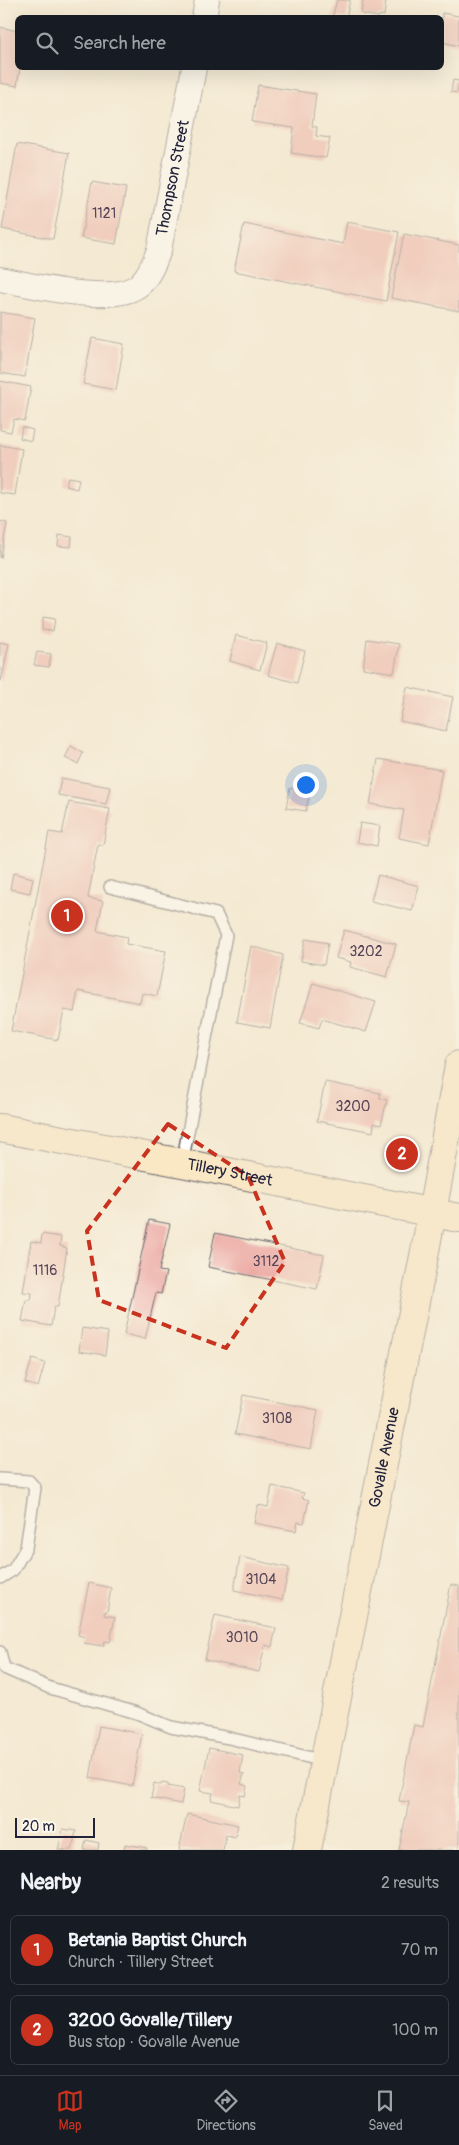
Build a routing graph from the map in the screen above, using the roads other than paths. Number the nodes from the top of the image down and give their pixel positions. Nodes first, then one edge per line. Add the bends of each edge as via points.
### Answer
1 (207, 0) edge
2 (204, 15) edge
3 (194, 70) edge
4 (0, 279) edge
5 (110, 887) dead end
6 (459, 1065) edge
7 (0, 1128) edge
8 (182, 1163) junction
9 (431, 1213) junction
10 (459, 1218) edge
11 (0, 1478) edge
12 (0, 1578) edge
13 (0, 1652) edge
14 (324, 1761) junction
15 (307, 1850) edge

1 - 2 street
3 - 4 street, Thompson Street via 161,243 140,284 122,293 101,295
5 - 8 lane via 216,914 226,935
6 - 9 street, Govalle Avenue
7 - 8 street, Tillery Street
8 - 9 street, Tillery Street
9 - 10 street, Tillery Street
9 - 14 street, Govalle Avenue
11 - 12 lane via 29,1481 35,1488 26,1548 13,1570
13 - 14 lane via 4,1668 50,1688 137,1713 170,1727
14 - 15 street, Govalle Avenue

